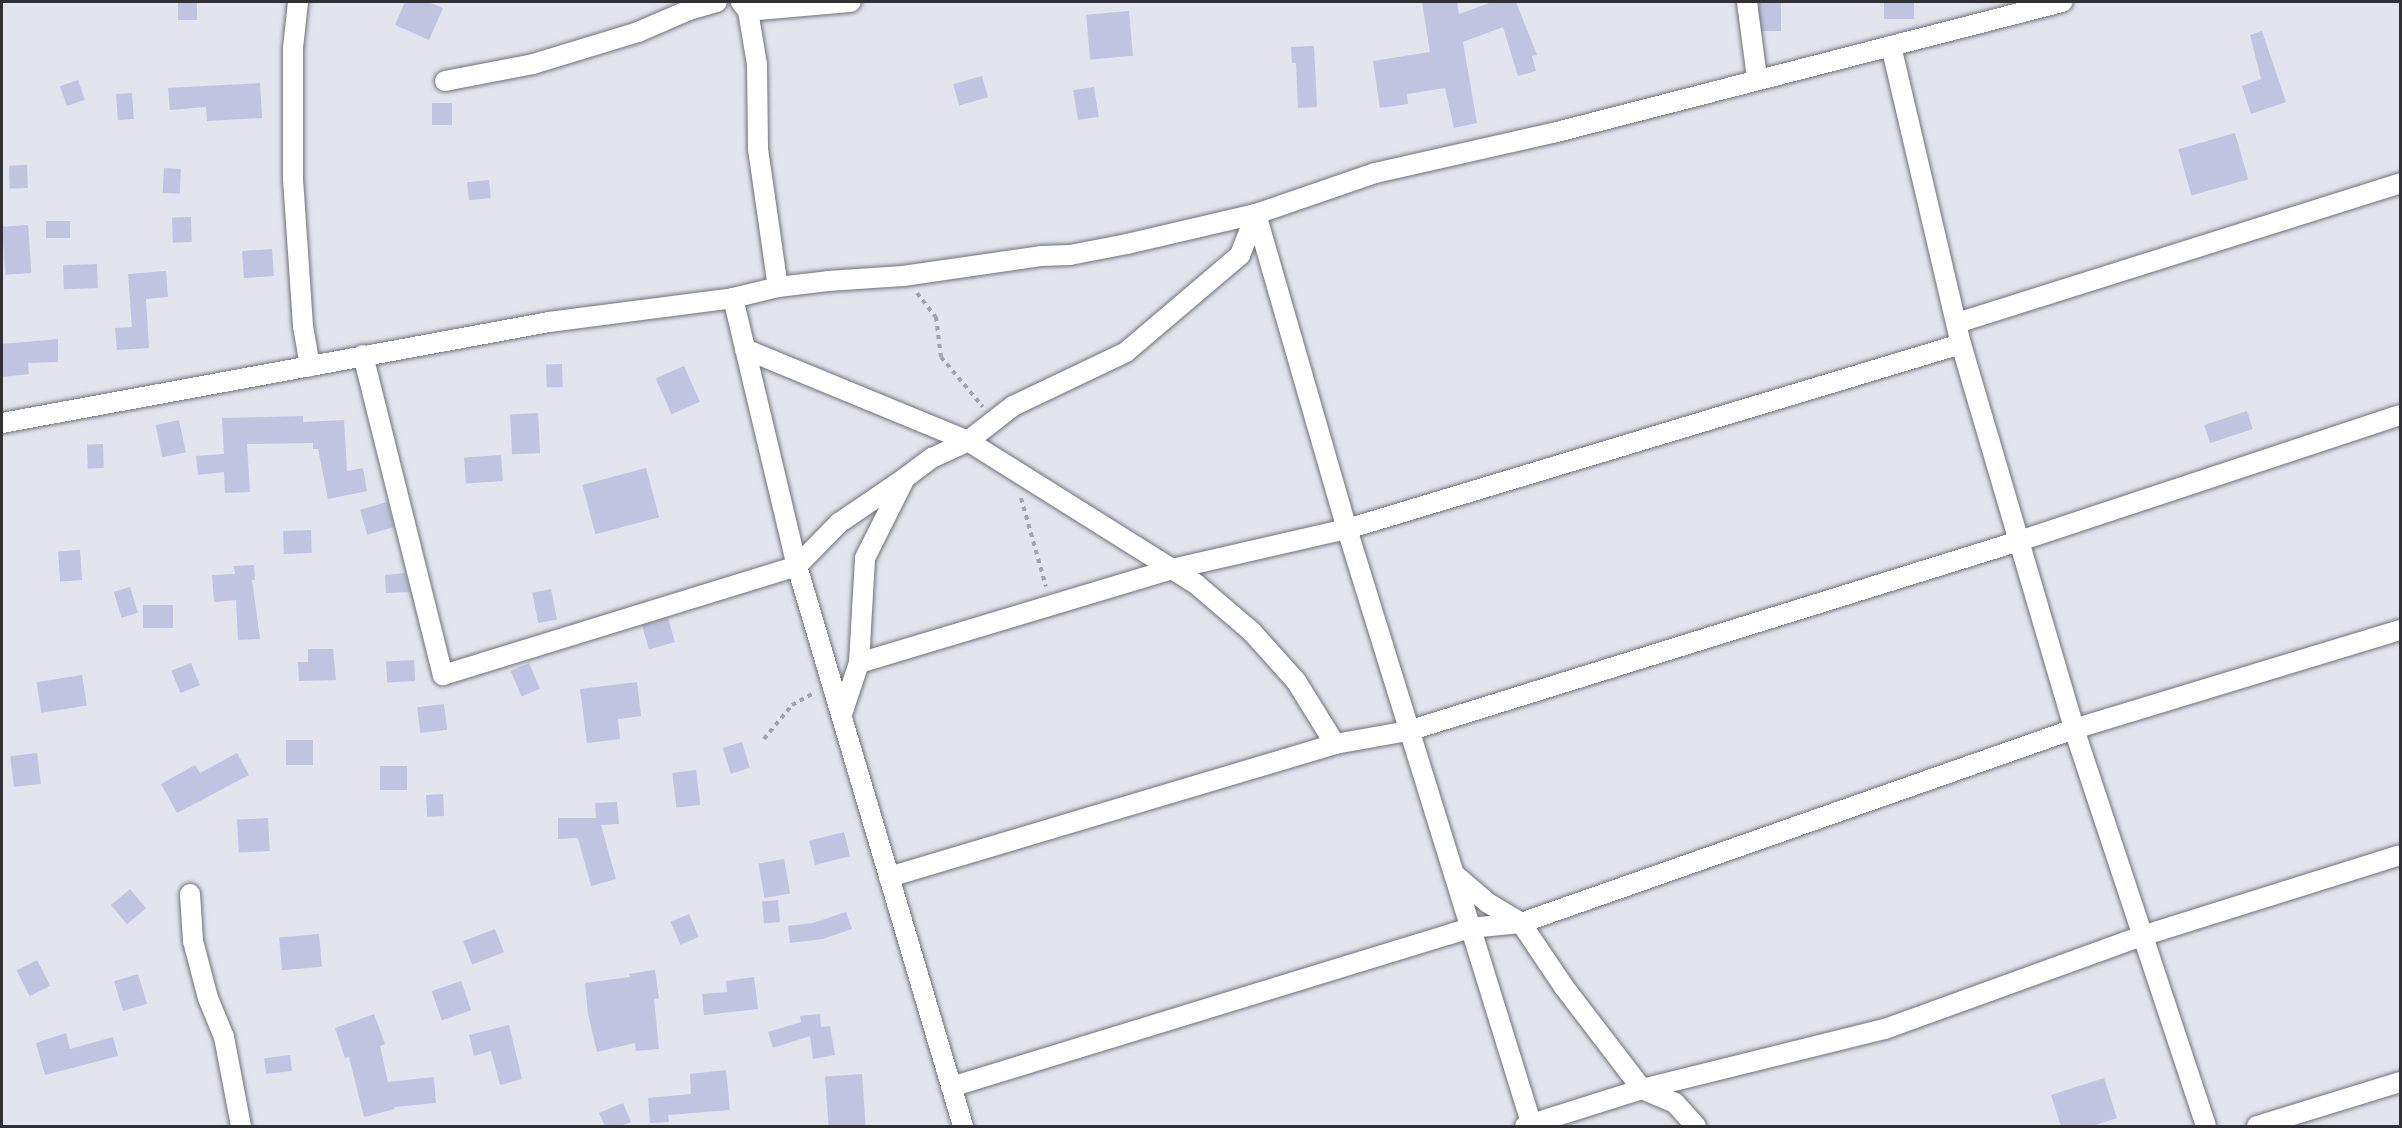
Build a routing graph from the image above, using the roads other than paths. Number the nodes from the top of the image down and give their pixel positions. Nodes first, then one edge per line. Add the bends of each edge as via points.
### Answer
1 (298, 2) edge
2 (717, 2) edge
3 (850, 2) edge
4 (1747, 2) edge
5 (2062, 2) edge
6 (745, 6) edge
7 (1891, 46) junction
8 (1757, 78) junction
9 (445, 81) dead end
10 (2400, 183) edge
11 (1256, 214) junction
12 (778, 287) junction
13 (733, 298) junction
14 (1957, 323) junction
15 (1961, 344) junction
16 (746, 349) junction
17 (363, 355) junction
18 (309, 366) junction
19 (2400, 415) edge
20 (2, 423) edge
21 (968, 441) junction
22 (905, 478) junction
23 (1347, 529) junction
24 (2019, 541) junction
25 (797, 566) junction
26 (1172, 569) junction
27 (2400, 630) edge
28 (859, 663) junction
29 (842, 714) junction
30 (2074, 729) junction
31 (1408, 732) junction
32 (1335, 744) junction
33 (2400, 855) edge
34 (1455, 875) junction
35 (889, 877) junction
36 (190, 894) dead end
37 (1521, 922) junction
38 (1470, 928) junction
39 (2142, 936) junction
40 (2400, 1082) edge
41 (951, 1087) junction
42 (1642, 1089) junction
43 (241, 1126) edge
44 (963, 1126) edge
45 (1529, 1126) edge
46 (1696, 1126) edge
47 (2206, 1126) edge
48 (2257, 1126) edge

1 - 18 street via 292,48 293,179
2 - 9 street via 638,32 533,64
3 - 6 street
4 - 8 street
5 - 7 street
6 - 12 street via 757,64 758,148
7 - 8 street
7 - 14 street
8 - 11 street via 1553,133 1375,173
10 - 14 street
11 - 12 street via 1070,255
11 - 21 street via 1240,255 1126,352 1013,406
11 - 23 street
12 - 13 street
13 - 16 street
13 - 17 street via 549,322
14 - 15 street
15 - 23 street
15 - 24 street
16 - 21 street
16 - 25 street
17 - 18 street
17 - 25 street via 443,675
18 - 20 street
19 - 24 street
21 - 22 street via 932,458
21 - 26 street
22 - 25 street via 839,523
22 - 28 street via 865,558
23 - 26 street
23 - 31 street
24 - 30 street
24 - 31 street
25 - 29 street
26 - 28 street
26 - 32 street via 1196,584 1252,632 1296,681
27 - 30 street
28 - 29 street
29 - 35 street
30 - 37 street
30 - 39 street
31 - 32 street
31 - 34 street
32 - 35 street
33 - 39 street
34 - 37 street via 1488,903
34 - 38 street
35 - 41 street
36 - 43 street via 193,941 208,998 224,1037
37 - 38 street
37 - 42 street via 1564,987
38 - 41 street
38 - 45 street
39 - 42 street via 1885,1029
39 - 47 street
40 - 48 street
41 - 44 street
42 - 45 street
42 - 46 street via 1674,1103

